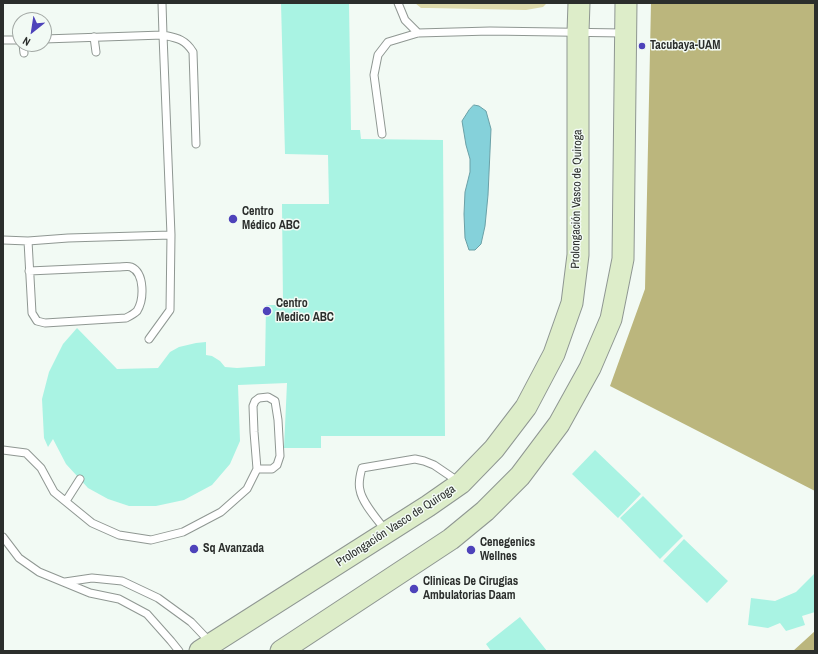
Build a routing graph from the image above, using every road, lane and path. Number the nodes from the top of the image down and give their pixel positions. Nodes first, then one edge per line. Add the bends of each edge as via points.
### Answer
1 (162, 3) edge
2 (398, 3) edge
3 (579, 3) edge
4 (626, 3) edge
5 (578, 32) junction
6 (418, 33) junction
7 (626, 33) junction
8 (163, 35) junction
9 (94, 37) junction
10 (52, 39) edge
11 (96, 52) dead end
12 (382, 134) dead end
13 (196, 144) dead end
14 (171, 235) junction
15 (3, 240) edge
16 (28, 241) junction
17 (29, 271) junction
18 (150, 339) dead end
19 (3, 450) edge
20 (257, 469) junction
21 (80, 479) dead end
22 (461, 483) junction
23 (66, 501) junction
24 (387, 533) junction
25 (3, 537) edge
26 (64, 582) junction
27 (209, 648) edge
28 (179, 651) edge
29 (281, 651) edge

1 - 8 lane
2 - 6 lane via 405,20
3 - 5 street, Prolongación Vasco de Quiroga
4 - 7 street
5 - 6 lane
5 - 7 lane
5 - 22 street, Prolongación Vasco de Quiroga via 578,256 572,303 554,354 526,407 494,449
6 - 12 lane via 388,42 378,55 374,75
7 - 29 street via 623,259 611,319 590,368 558,424 520,476 485,511 451,539
8 - 9 lane
8 - 13 lane via 179,38 189,44 193,52
8 - 14 lane
9 - 10 lane
9 - 11 lane
14 - 16 lane
14 - 18 lane via 170,310
15 - 16 lane
16 - 17 lane
17 - 17 lane via 32,313 37,321 45,323 126,318 136,312 140,304 143,286 138,273 131,267
19 - 23 lane via 26,453 41,468 54,492
20 - 20 lane via 253,406 259,398 268,398 275,401 280,456 277,465 272,469
20 - 23 lane via 247,489 221,512 183,532 151,540 119,535 92,523
21 - 23 lane
22 - 24 street, Prolongación Vasco de Quiroga
22 - 24 lane via 434,465 415,459 362,468 359,478 360,490
24 - 27 street, Prolongación Vasco de Quiroga
25 - 26 lane via 18,558 39,572
26 - 27 lane via 92,578 122,581 158,598 191,622
26 - 28 lane via 90,593 119,599 147,614

